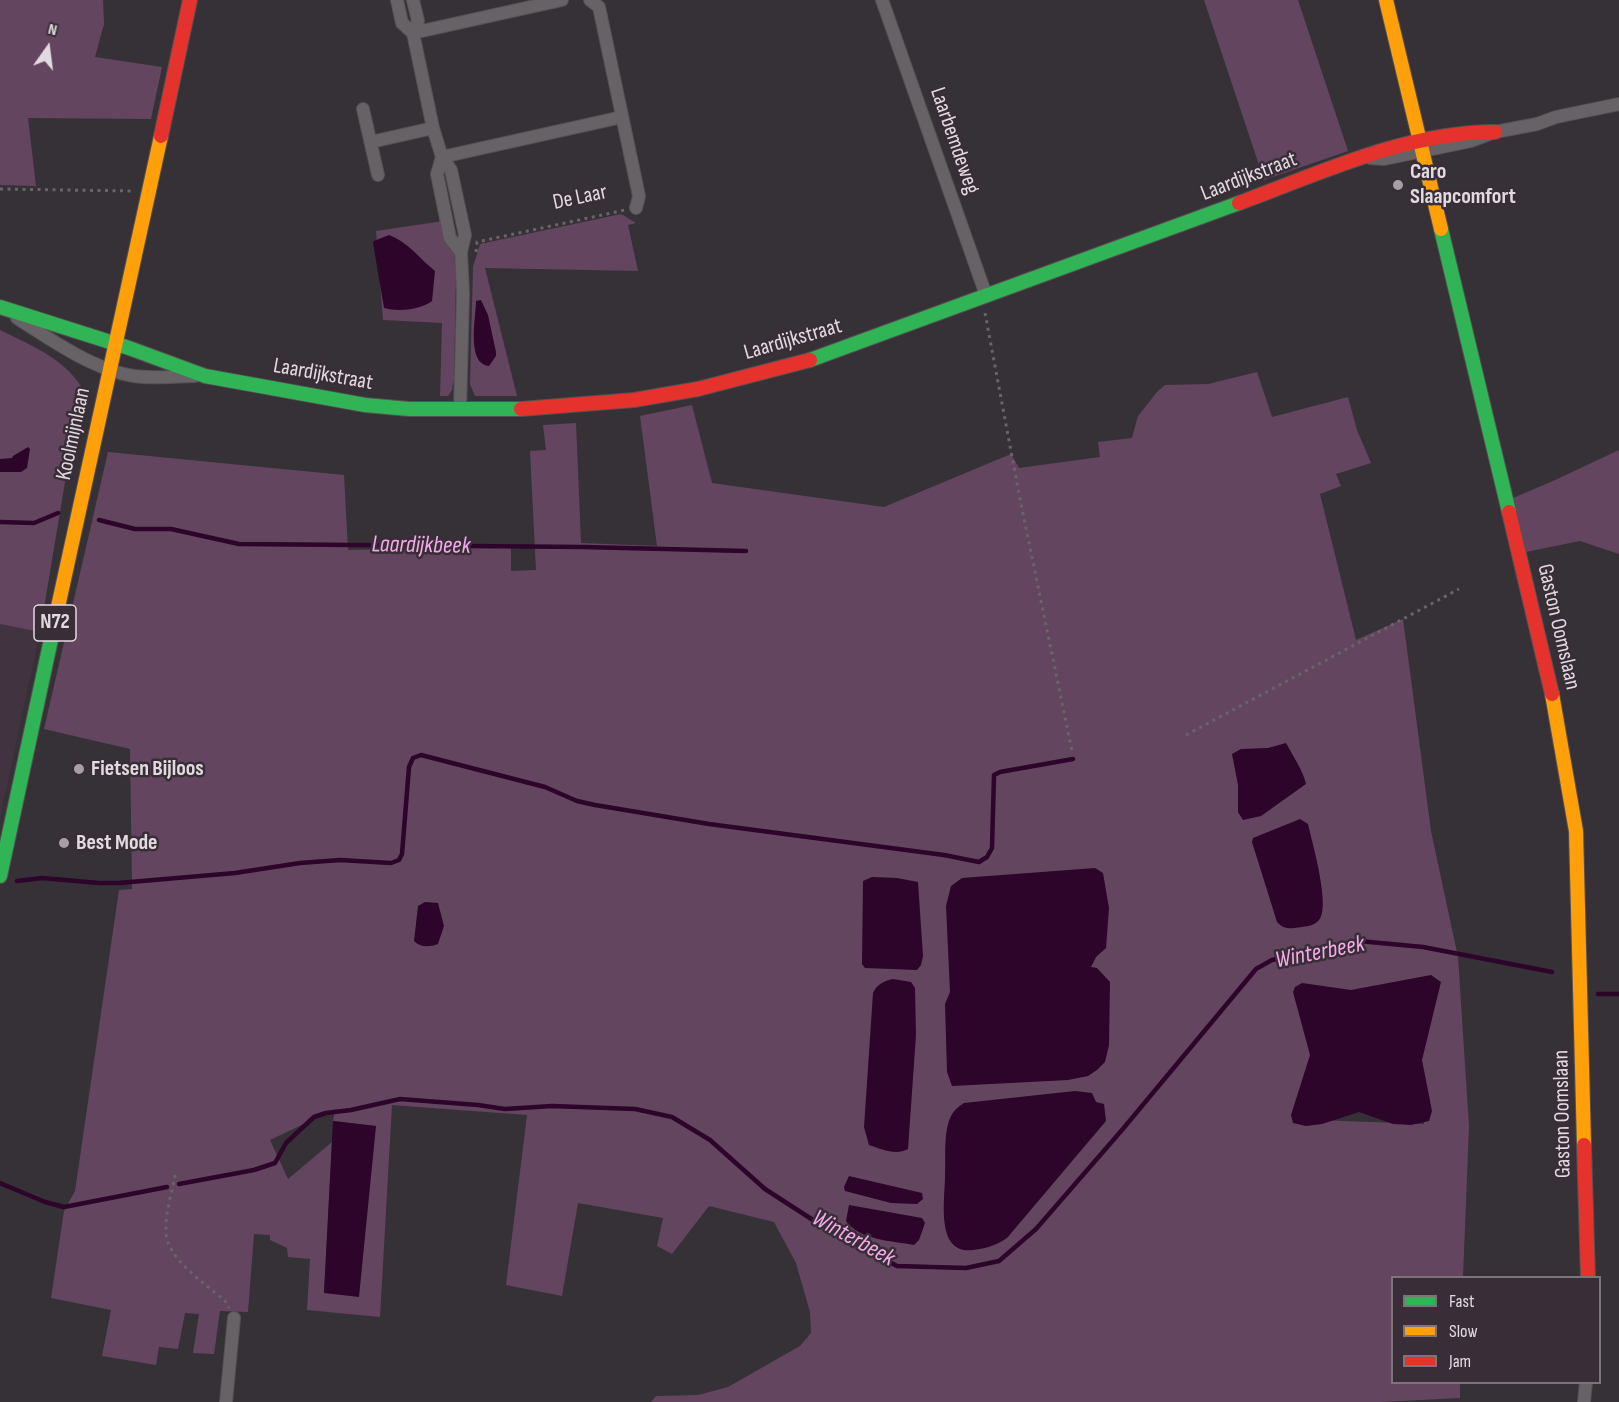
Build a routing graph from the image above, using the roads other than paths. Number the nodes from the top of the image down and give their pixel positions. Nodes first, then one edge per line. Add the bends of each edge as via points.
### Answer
1 (190, 0) edge
2 (397, 0) edge
3 (413, 0) edge
4 (562, 0) edge
5 (590, 0) edge
6 (882, 0) edge
7 (1386, 0) edge
8 (413, 33) junction
9 (1619, 104) edge
10 (363, 109) dead end
11 (622, 117) junction
12 (433, 128) junction
13 (1495, 132) joint
14 (371, 142) junction
15 (1421, 146) junction
16 (442, 157) junction
17 (378, 175) dead end
18 (636, 208) road end
19 (984, 296) junction
20 (3, 309) edge
21 (115, 344) junction
22 (109, 370) junction
23 (205, 376) junction
24 (460, 410) junction
25 (0, 876) edge
26 (1588, 1276) edge
27 (234, 1318) road end
28 (1586, 1384) edge
29 (226, 1402) edge
30 (1584, 1402) edge

1 - 21 street, Koolmijnlaan / N72
2 - 8 street via 402,23
3 - 8 street via 418,21
4 - 8 street
5 - 11 street, De Laar via 599,7
6 - 19 street, Laarbemdeweg
7 - 15 street, Gaston Oomslaan
8 - 12 street
9 - 13 street
10 - 14 street
11 - 16 street
11 - 18 street, De Laar via 639,196
12 - 14 street
12 - 16 street
13 - 15 street, Laardijkstraat via 1466,132
14 - 17 street
15 - 19 street, Laardijkstraat via 1391,147
15 - 26 street, Gaston Oomslaan via 1555,705 1576,831
16 - 24 street via 451,170 465,235 461,252
19 - 24 street, Laardijkstraat via 821,357 698,389 574,406
20 - 21 street, Laardijkstraat
20 - 22 street, Laardijkstraat via 47,338
21 - 22 street, Koolmijnlaan / N72
21 - 23 street, Laardijkstraat
22 - 23 street, Laardijkstraat via 135,376
22 - 25 street, Koolmijnlaan / N72
23 - 24 street, Laardijkstraat via 364,405
27 - 29 street
28 - 30 street

